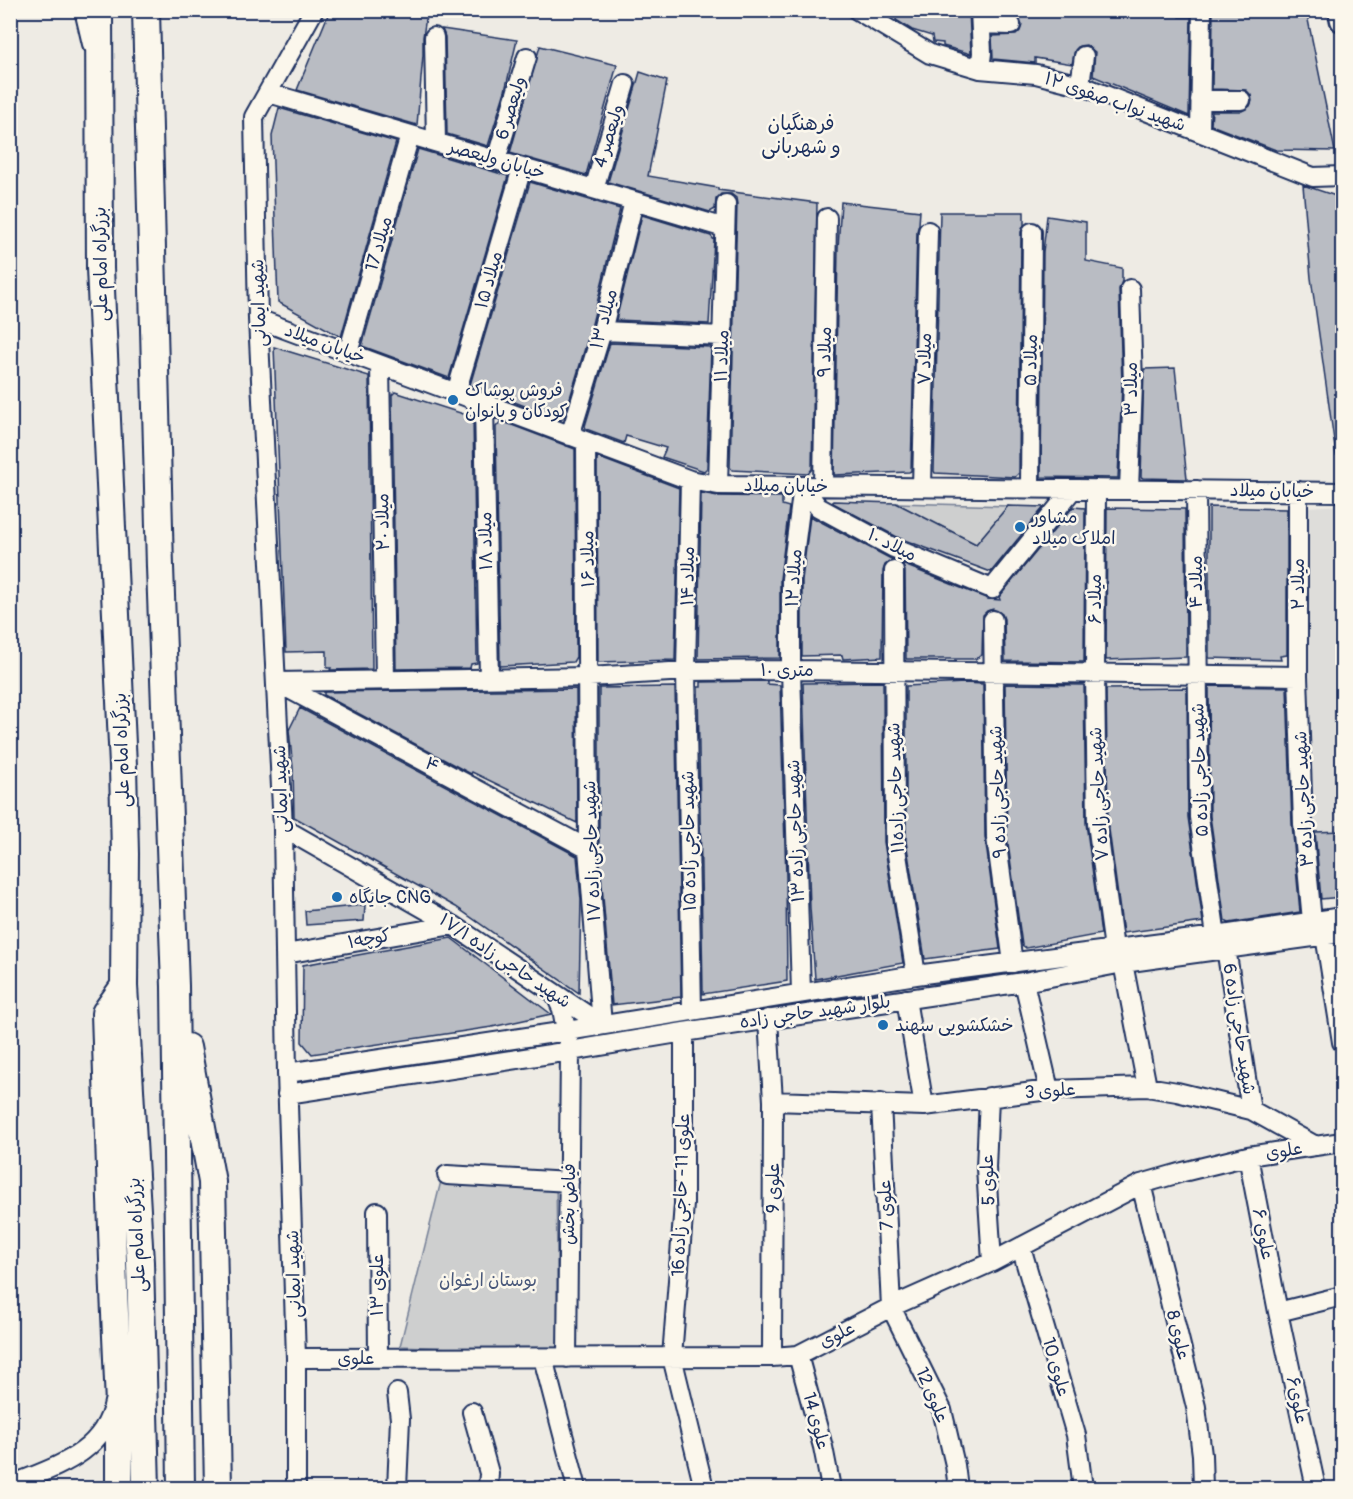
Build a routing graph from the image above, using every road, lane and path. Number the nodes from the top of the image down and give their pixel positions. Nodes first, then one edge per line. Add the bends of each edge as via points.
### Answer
1 (84, 10) edge
2 (99, 10) edge
3 (146, 10) edge
4 (314, 10) edge
5 (857, 10) edge
6 (1202, 10) edge
7 (1340, 10) edge
8 (980, 17) edge
9 (888, 19) edge
10 (1342, 20) edge
11 (1011, 25) dead end
12 (434, 37) dead end
13 (1084, 56) dead end
14 (527, 57) dead end
15 (980, 69) junction
16 (99, 75) junction
17 (625, 84) dead end
18 (1080, 86) junction
19 (269, 93) junction
20 (1200, 100) junction
21 (1241, 100) dead end
22 (1200, 131) junction
23 (410, 135) junction
24 (436, 142) junction
25 (496, 160) junction
26 (522, 168) junction
27 (1342, 176) edge
28 (594, 189) junction
29 (634, 201) junction
30 (726, 204) dead end
31 (827, 218) dead end
32 (724, 228) junction
33 (928, 231) dead end
34 (1032, 232) dead end
35 (1130, 289) dead end
36 (258, 319) junction
37 (602, 331) junction
38 (723, 336) junction
39 (348, 353) junction
40 (380, 365) junction
41 (456, 393) junction
42 (484, 403) junction
43 (578, 439) junction
44 (690, 480) junction
45 (718, 485) junction
46 (803, 486) junction
47 (823, 486) junction
48 (922, 487) junction
49 (1030, 488) junction
50 (1073, 489) junction
51 (1096, 489) junction
52 (1129, 489) junction
53 (1196, 490) junction
54 (1298, 491) junction
55 (1342, 492) edge
56 (894, 571) dead end
57 (993, 620) dead end
58 (791, 670) junction
59 (686, 671) junction
60 (994, 671) junction
61 (894, 672) junction
62 (1095, 674) junction
63 (1197, 674) junction
64 (1298, 676) junction
65 (589, 677) junction
66 (489, 678) junction
67 (385, 680) junction
68 (276, 682) junction
69 (283, 828) junction
70 (588, 849) junction
71 (1342, 917) edge
72 (1312, 921) junction
73 (453, 925) junction
74 (1334, 934) edge
75 (1221, 942) junction
76 (285, 954) junction
77 (1118, 956) junction
78 (1013, 963) junction
79 (916, 975) junction
80 (1024, 982) junction
81 (124, 986) junction
82 (176, 986) junction
83 (801, 992) junction
84 (556, 996) junction
85 (906, 999) junction
86 (692, 1010) junction
87 (768, 1019) junction
88 (602, 1025) junction
89 (567, 1031) junction
90 (684, 1032) junction
91 (1342, 1042) edge
92 (570, 1051) junction
93 (287, 1073) junction
94 (1147, 1087) junction
95 (1049, 1090) junction
96 (287, 1094) junction
97 (989, 1097) junction
98 (773, 1101) junction
99 (881, 1103) junction
100 (924, 1106) junction
101 (1251, 1110) junction
102 (1342, 1142) edge
103 (1316, 1146) junction
104 (1248, 1156) junction
105 (447, 1175) dead end
106 (569, 1182) junction
107 (1141, 1184) junction
108 (377, 1212) dead end
109 (1021, 1247) junction
110 (992, 1262) junction
111 (1342, 1296) edge
112 (891, 1307) junction
113 (1278, 1312) junction
114 (798, 1355) junction
115 (672, 1357) junction
116 (772, 1357) junction
117 (296, 1358) junction
118 (378, 1358) junction
119 (543, 1358) junction
120 (567, 1358) junction
121 (118, 1379) junction
122 (397, 1393) dead end
123 (472, 1412) dead end
124 (16, 1485) edge
125 (119, 1488) edge
126 (146, 1488) edge
127 (181, 1488) edge
128 (218, 1488) edge
129 (296, 1488) edge
130 (397, 1488) edge
131 (488, 1488) edge
132 (577, 1488) edge
133 (704, 1488) edge
134 (831, 1488) edge
135 (958, 1488) edge
136 (1083, 1488) edge
137 (1203, 1488) edge
138 (1316, 1488) edge

1 - 16 street
2 - 16 highway, بزرگراه امام علی
3 - 82 highway via 160,579
4 - 19 street
5 - 9 street, شهید نواب صفوی ۱۲
6 - 20 street
7 - 10 main road
8 - 11 street
8 - 15 street
9 - 15 street, شهید نواب صفوی ۱۲ via 930,54
12 - 24 street
13 - 18 street
14 - 25 street, ولیعصر 6
15 - 18 street, شهید نواب صفوی ۱۲ via 1036,74
16 - 81 highway, بزرگراه امام علی via 100,267 124,788
17 - 28 street, ولیعصر 4
18 - 22 street, شهید نواب صفوی ۱۲
19 - 23 street, خیابان ولیعصر
19 - 36 street, شهید ایمانی via 254,117
20 - 21 street
20 - 22 street
22 - 27 street, شهید نواب صفوی ۱۲ via 1314,177
23 - 24 street, خیابان ولیعصر
23 - 39 street, میلاد 17
24 - 25 street, خیابان ولیعصر
25 - 26 street, خیابان ولیعصر
26 - 28 street, خیابان ولیعصر
26 - 41 street, میلاد ۱۵
28 - 29 street, خیابان ولیعصر
29 - 32 street, خیابان ولیعصر
29 - 37 street, میلاد ۱۳
30 - 32 street, میلاد ۱۱
31 - 47 street, میلاد ۹
32 - 38 street, میلاد ۱۱
33 - 48 street, میلاد ۷
34 - 49 street, میلاد ۵
35 - 52 street, میلاد ۳ via 1133,384
36 - 39 street, خیابان میلاد
36 - 68 street, شهید ایمانی
37 - 38 street
37 - 43 street, میلاد ۱۳
38 - 45 street, میلاد ۱۱
39 - 40 street, خیابان میلاد
40 - 41 street, خیابان میلاد
40 - 67 street, میلاد ۲۰
41 - 42 street, خیابان میلاد
42 - 43 street, خیابان میلاد
42 - 66 street, میلاد ۱۸
43 - 44 street, خیابان میلاد
43 - 65 street, میلاد ۱۶
44 - 45 street, خیابان میلاد
44 - 59 street, میلاد ۱۴
45 - 46 street, خیابان میلاد
46 - 47 street, خیابان میلاد
46 - 50 street, میلاد ۱۰ via 818,507 827,512 894,548 992,589
46 - 58 street, میلاد ۱۲ via 791,579
47 - 48 street, خیابان میلاد
48 - 49 street, خیابان میلاد
49 - 50 street, خیابان میلاد
50 - 51 street, خیابان میلاد
51 - 52 street, خیابان میلاد
51 - 62 street, میلاد ۶
52 - 53 street, خیابان میلاد
53 - 54 street, خیابان میلاد
53 - 63 street, میلاد ۴
54 - 55 street, خیابان میلاد
54 - 64 street, میلاد ۲
56 - 61 street, شهید حاجی زاده۱۱
57 - 60 street, شهید حاجی زاده ۹
58 - 59 street, ۱۰ متری
58 - 61 street, ۱۰ متری
58 - 83 street, شهید حاجی زاده ۱۳
59 - 65 street, ۱۰ متری
59 - 86 street, شهید حاجی زاده ۱۵
60 - 61 street, ۱۰ متری
60 - 62 street, ۱۰ متری
60 - 78 street, شهید حاجی زاده ۹ via 996,837
61 - 79 street, شهید حاجی زاده۱۱ via 895,842
62 - 63 street, ۱۰ متری
62 - 77 street, شهید حاجی زاده ۷ via 1097,823
63 - 64 street, ۱۰ متری
63 - 75 street, شهید حاجی زاده ۵ via 1199,817
64 - 72 street, شهید حاجی زاده ۳ via 1303,824
65 - 66 street, ۱۰ متری
65 - 70 street, شهید حاجی زاده ۱۷
66 - 67 street, ۱۰ متری
67 - 68 street, ۱۰ متری
68 - 69 street, شهید ایمانی
68 - 70 street, ۴
69 - 73 street, شهید حاجی زاده ۱۷/۱
69 - 76 street, شهید ایمانی
70 - 88 street, شهید حاجی زاده ۱۷
71 - 72 street, بلوار شهید حاجی زاده
72 - 75 street, بلوار شهید حاجی زاده
73 - 76 street, کوچه۱
73 - 84 street, شهید حاجی زاده ۱۷/۱
74 - 75 street, بلوار شهید حاجی زاده
74 - 91 street
75 - 77 street, بلوار شهید حاجی زاده
75 - 101 street, شهید حاجی زاده 6
76 - 93 street, شهید ایمانی
77 - 78 street, بلوار شهید حاجی زاده
77 - 80 street, بلوار شهید حاجی زاده
77 - 94 street, شهید حاجی زاده ۷
78 - 79 street, بلوار شهید حاجی زاده
79 - 83 street, بلوار شهید حاجی زاده
80 - 85 street, بلوار شهید حاجی زاده
80 - 95 street
81 - 121 highway via 105,1013
81 - 126 highway, بزرگراه امام علی via 140,1262
82 - 127 highway
82 - 128 highway via 212,1182
83 - 86 street, بلوار شهید حاجی زاده
84 - 88 street, شهید حاجی زاده ۱۷/۱
84 - 89 street, فیاض بخش
85 - 87 street, بلوار شهید حاجی زاده
85 - 100 street
86 - 88 street, بلوار شهید حاجی زاده
87 - 90 street, بلوار شهید حاجی زاده
87 - 98 street, علوی 9
88 - 89 street, بلوار شهید حاجی زاده
89 - 92 street, فیاض بخش
89 - 93 street, بلوار شهید حاجی زاده
90 - 92 street, بلوار شهید حاجی زاده
90 - 115 street, علوی 11- حاجی زاده 16 via 684,1204
92 - 96 street, بلوار شهید حاجی زاده
92 - 106 street, فیاض بخش
93 - 96 street, شهید ایمانی
94 - 95 street, علوی 3
94 - 101 street, علوی 3
95 - 97 street, علوی 3
96 - 117 street, شهید ایمانی
97 - 100 street, علوی 3
97 - 110 street, علوی 5 via 986,1168
98 - 99 street, علوی 3
98 - 116 street, علوی 9
99 - 100 street, علوی 3
99 - 112 street, علوی 7
101 - 103 street, علوی 3
102 - 103 street, علوی
103 - 104 street, علوی
104 - 107 street, علوی
104 - 113 street, علوی ۶
105 - 106 street
106 - 120 street, فیاض بخش
107 - 109 street, علوی
107 - 137 street, علوی 8 via 1196,1407
108 - 118 street, علوی ۱۳
109 - 110 street, علوی
109 - 136 street, علوی 10 via 1076,1435
110 - 112 street, علوی
111 - 113 street
112 - 114 street, علوی
112 - 135 street, علوی 12 via 942,1410
113 - 138 street, علوی۶
114 - 116 street, علوی
114 - 134 street, علوی 14
115 - 116 street, علوی
115 - 120 street, علوی
115 - 133 street, علوی 11- حاجی زاده 16
117 - 118 street, علوی
117 - 129 street, شهید ایمانی
118 - 119 street, علوی
119 - 120 street, علوی
119 - 132 street
121 - 124 street via 111,1414 100,1436 82,1454
121 - 125 highway
122 - 130 street
123 - 131 street via 489,1473

